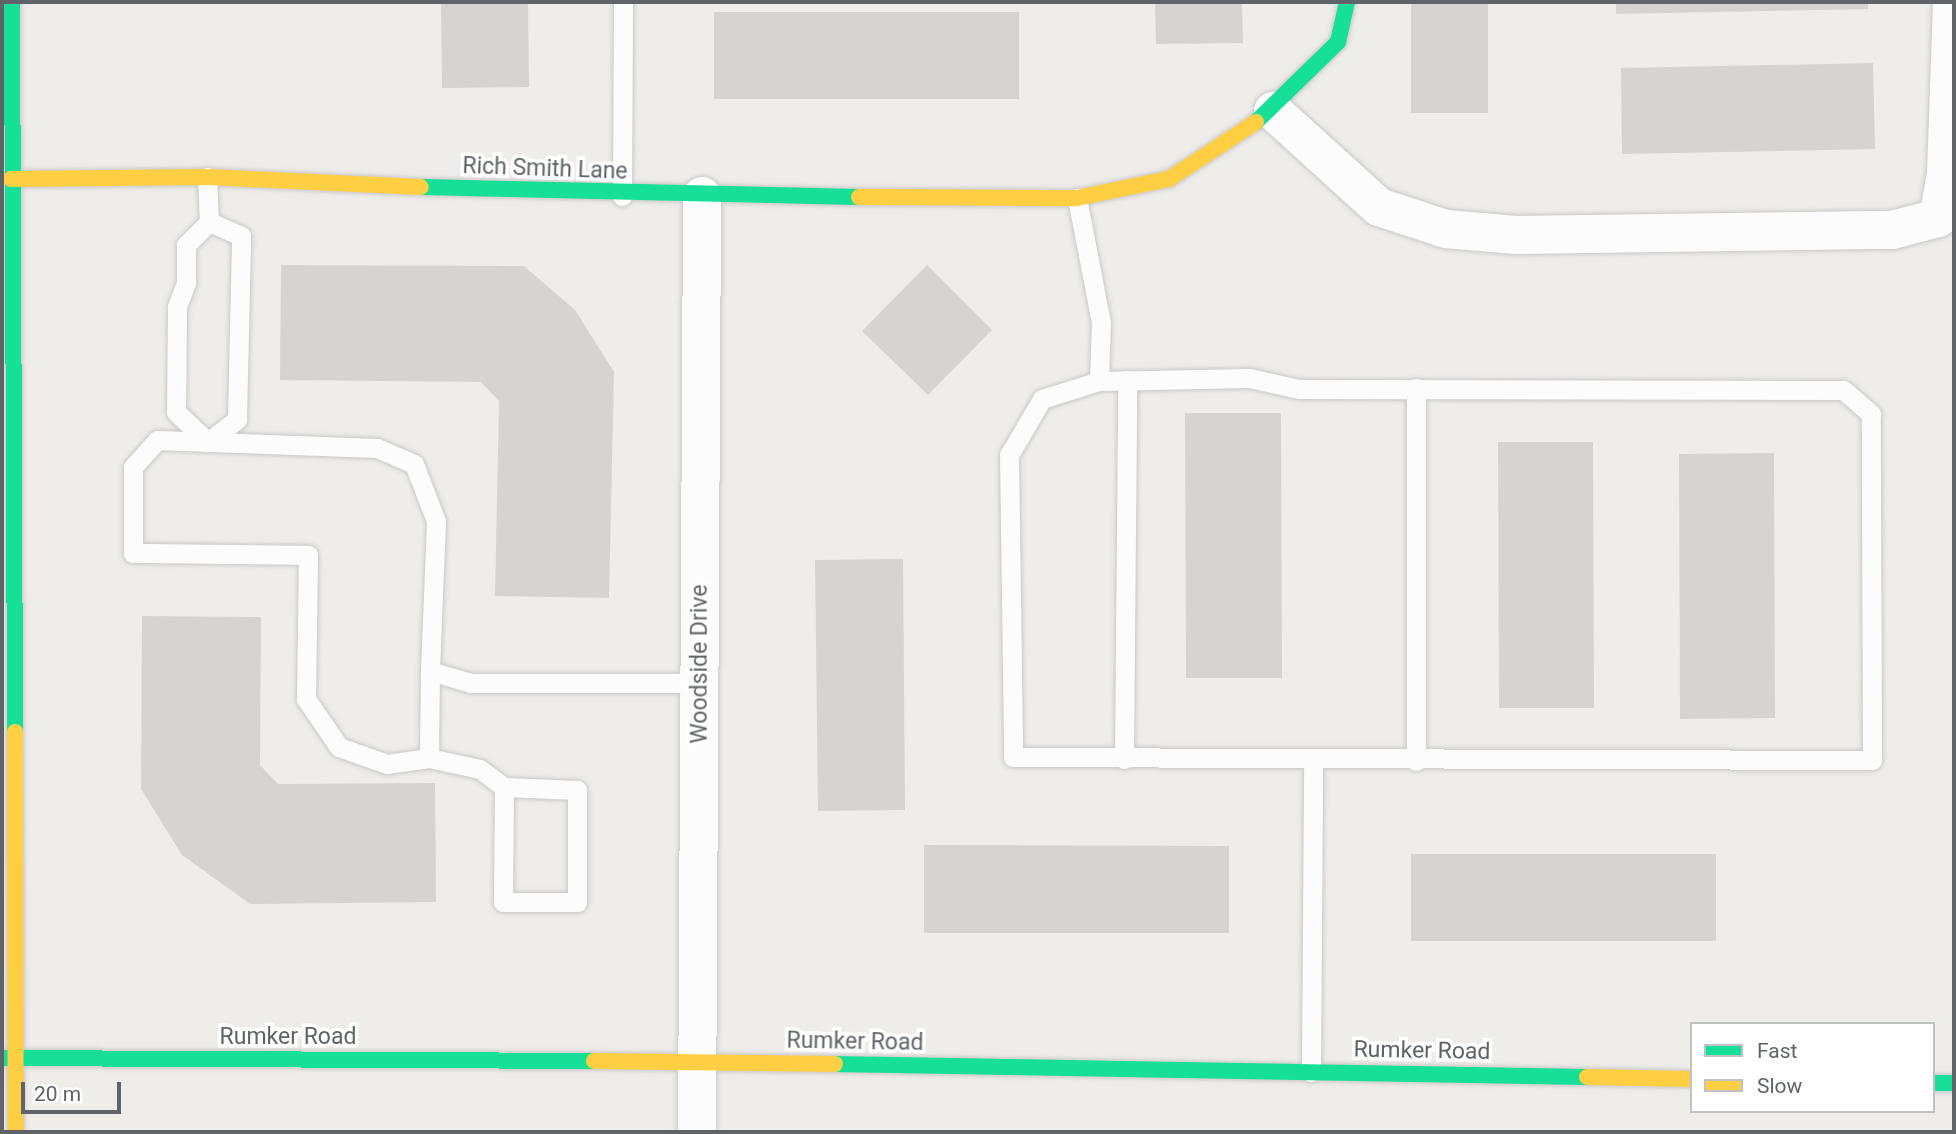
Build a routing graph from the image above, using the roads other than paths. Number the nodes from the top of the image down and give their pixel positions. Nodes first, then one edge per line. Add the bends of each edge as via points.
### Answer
1 (12, 2) edge
2 (623, 2) edge
3 (1348, 2) edge
4 (1952, 2) edge
5 (1273, 111) junction
6 (207, 177) junction
7 (11, 179) junction
8 (622, 196) junction
9 (702, 196) junction
10 (1077, 198) junction
11 (209, 222) junction
12 (1127, 380) junction
13 (1099, 381) junction
14 (1416, 388) junction
15 (208, 442) junction
16 (430, 671) junction
17 (699, 682) junction
18 (429, 758) junction
19 (1124, 759) junction
20 (1313, 760) junction
21 (1416, 761) junction
22 (504, 787) junction
23 (9, 907) edge
24 (9, 1059) edge
25 (697, 1062) junction
26 (1311, 1072) junction
27 (1690, 1079) edge
28 (1935, 1083) edge
29 (1954, 1083) edge
30 (16, 1132) edge
31 (697, 1132) edge

1 - 7 street
2 - 8 lane
3 - 5 street, Rich Smith Lane via 1338,42
4 - 5 street via 1946,174 1938,218 1892,230 1516,235 1446,229 1379,207
5 - 10 street, Rich Smith Lane via 1169,179
6 - 7 street, Rich Smith Lane
6 - 8 street, Rich Smith Lane
6 - 11 lane
7 - 23 street
8 - 9 street, Rich Smith Lane
9 - 10 street, Rich Smith Lane
9 - 17 street, Woodside Drive
10 - 13 lane via 1101,323
11 - 15 lane via 186,245 186,284 177,307 176,412
11 - 15 lane via 241,236 237,419
12 - 13 lane
12 - 14 lane via 1249,378 1299,388
12 - 19 lane
13 - 19 lane via 1042,399 1009,455 1013,757
14 - 21 lane
14 - 21 lane via 1843,390 1871,414 1872,760
15 - 16 lane via 377,448 414,464 436,521
15 - 18 lane via 157,440 133,467 133,553 308,555 306,699 339,747 387,764
16 - 17 lane via 471,683
16 - 18 lane
17 - 25 street, Woodside Drive
18 - 22 lane via 480,769
19 - 20 lane
20 - 21 lane
20 - 26 lane
22 - 22 lane via 503,902 577,902 577,790
23 - 24 street
24 - 25 street, Rumker Road
24 - 30 street
25 - 26 street, Rumker Road
25 - 31 street, Woodside Drive
26 - 27 street, Rumker Road
28 - 29 street

